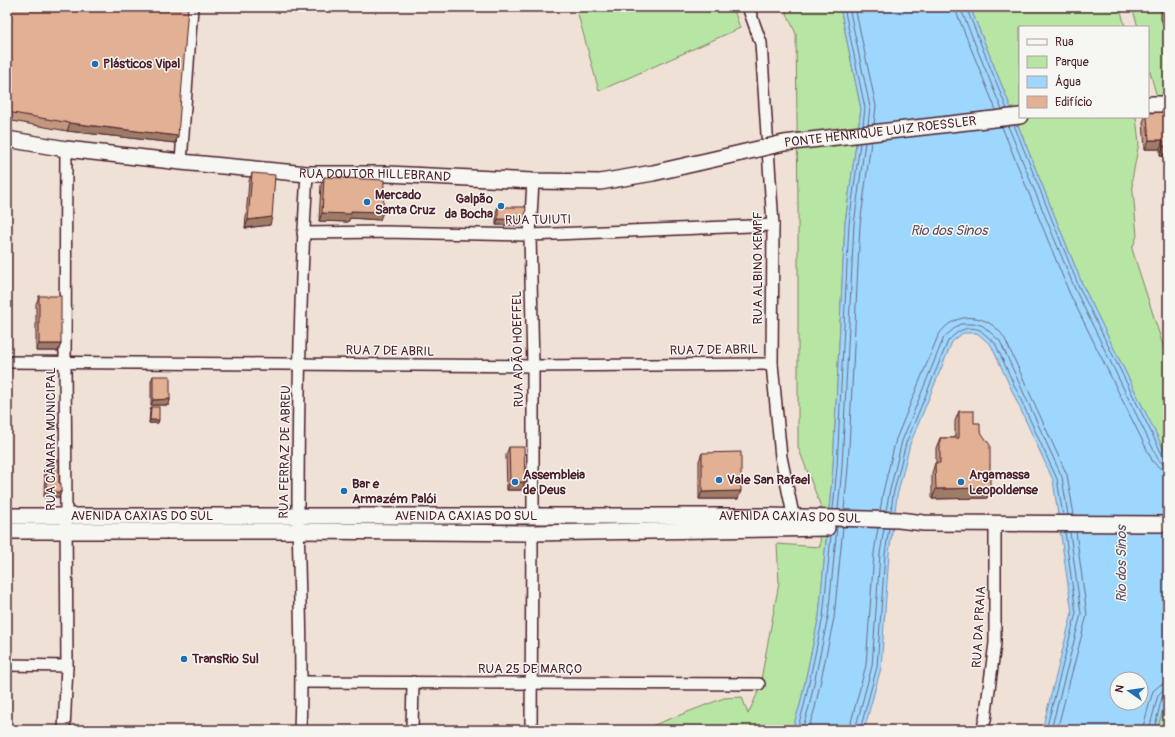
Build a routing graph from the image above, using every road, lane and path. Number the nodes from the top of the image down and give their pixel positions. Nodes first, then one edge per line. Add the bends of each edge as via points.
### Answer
1 (192, 7) edge
2 (748, 7) edge
3 (1149, 104) edge
4 (1168, 104) edge
5 (1019, 116) edge
6 (7, 139) edge
7 (66, 149) junction
8 (741, 153) joint
9 (180, 162) junction
10 (307, 174) junction
11 (533, 181) junction
12 (773, 225) junction
13 (303, 233) junction
14 (530, 235) junction
15 (65, 361) junction
16 (7, 362) edge
17 (300, 364) junction
18 (772, 364) junction
19 (532, 366) junction
20 (7, 516) edge
21 (66, 516) junction
22 (533, 516) junction
23 (299, 523) junction
24 (795, 523) junction
25 (996, 524) junction
26 (1168, 524) edge
27 (7, 531) edge
28 (66, 531) junction
29 (532, 533) junction
30 (7, 665) edge
31 (67, 666) junction
32 (302, 682) junction
33 (413, 682) junction
34 (531, 683) junction
35 (759, 684) dead end
36 (64, 730) edge
37 (300, 730) edge
38 (412, 730) edge
39 (531, 730) edge
40 (982, 730) edge

1 - 9 street
2 - 12 street, RUA ALBINO KEMPF via 761,43
3 - 4 street
5 - 8 street, PONTE HENRIQUE LUIZ ROESSLER, bridge via 784,143
6 - 7 street, RUA DOUTOR HILLEBRAND
7 - 9 street, RUA DOUTOR HILLEBRAND
7 - 15 street, RUA CÂMARA MUNICIPAL
8 - 11 street, RUA DOUTOR HILLEBRAND via 600,182
9 - 10 street, RUA DOUTOR HILLEBRAND
10 - 11 street, RUA DOUTOR HILLEBRAND via 388,174
10 - 13 street, RUA FERRAZ DE ABREU
11 - 14 street, RUA ADÃO HOEFFEL
12 - 14 street, RUA TUIUTI
12 - 18 street, RUA ALBINO KEMPF
13 - 14 street, RUA TUIUTI
13 - 17 street, RUA FERRAZ DE ABREU
14 - 19 street, RUA ADÃO HOEFFEL
15 - 16 street, RUA 7 DE ABRIL
15 - 17 street, RUA 7 DE ABRIL
15 - 21 street, RUA CÂMARA MUNICIPAL
17 - 19 street, RUA 7 DE ABRIL
17 - 23 street, RUA FERRAZ DE ABREU
18 - 19 street, RUA 7 DE ABRIL
18 - 24 street, RUA ALBINO KEMPF via 781,457
19 - 22 street, RUA ADÃO HOEFFEL
20 - 21 street, AVENIDA CAXIAS DO SUL
21 - 23 street, AVENIDA CAXIAS DO SUL
21 - 28 street, RUA CÂMARA MUNICIPAL
22 - 23 street, AVENIDA CAXIAS DO SUL
22 - 24 street, AVENIDA CAXIAS DO SUL
23 - 28 street, AVENIDA CAXIAS DO SUL
23 - 29 street, AVENIDA CAXIAS DO SUL
23 - 32 street, RUA FERRAZ DE ABREU
24 - 25 street, AVENIDA CAXIAS DO SUL
24 - 29 street, AVENIDA CAXIAS DO SUL
25 - 26 street, AVENIDA CAXIAS DO SUL
25 - 40 street, RUA DA PRAIA via 995,643
27 - 28 street, AVENIDA CAXIAS DO SUL
28 - 31 street, RUA CÂMARA MUNICIPAL
29 - 34 street
30 - 31 street
31 - 36 street, RUA CÂMARA MUNICIPAL
32 - 33 street, RUA 25 DE MARÇO
32 - 37 street, RUA FERRAZ DE ABREU
33 - 34 street, RUA 25 DE MARÇO
33 - 38 street
34 - 35 street, RUA 25 DE MARÇO
34 - 39 street

